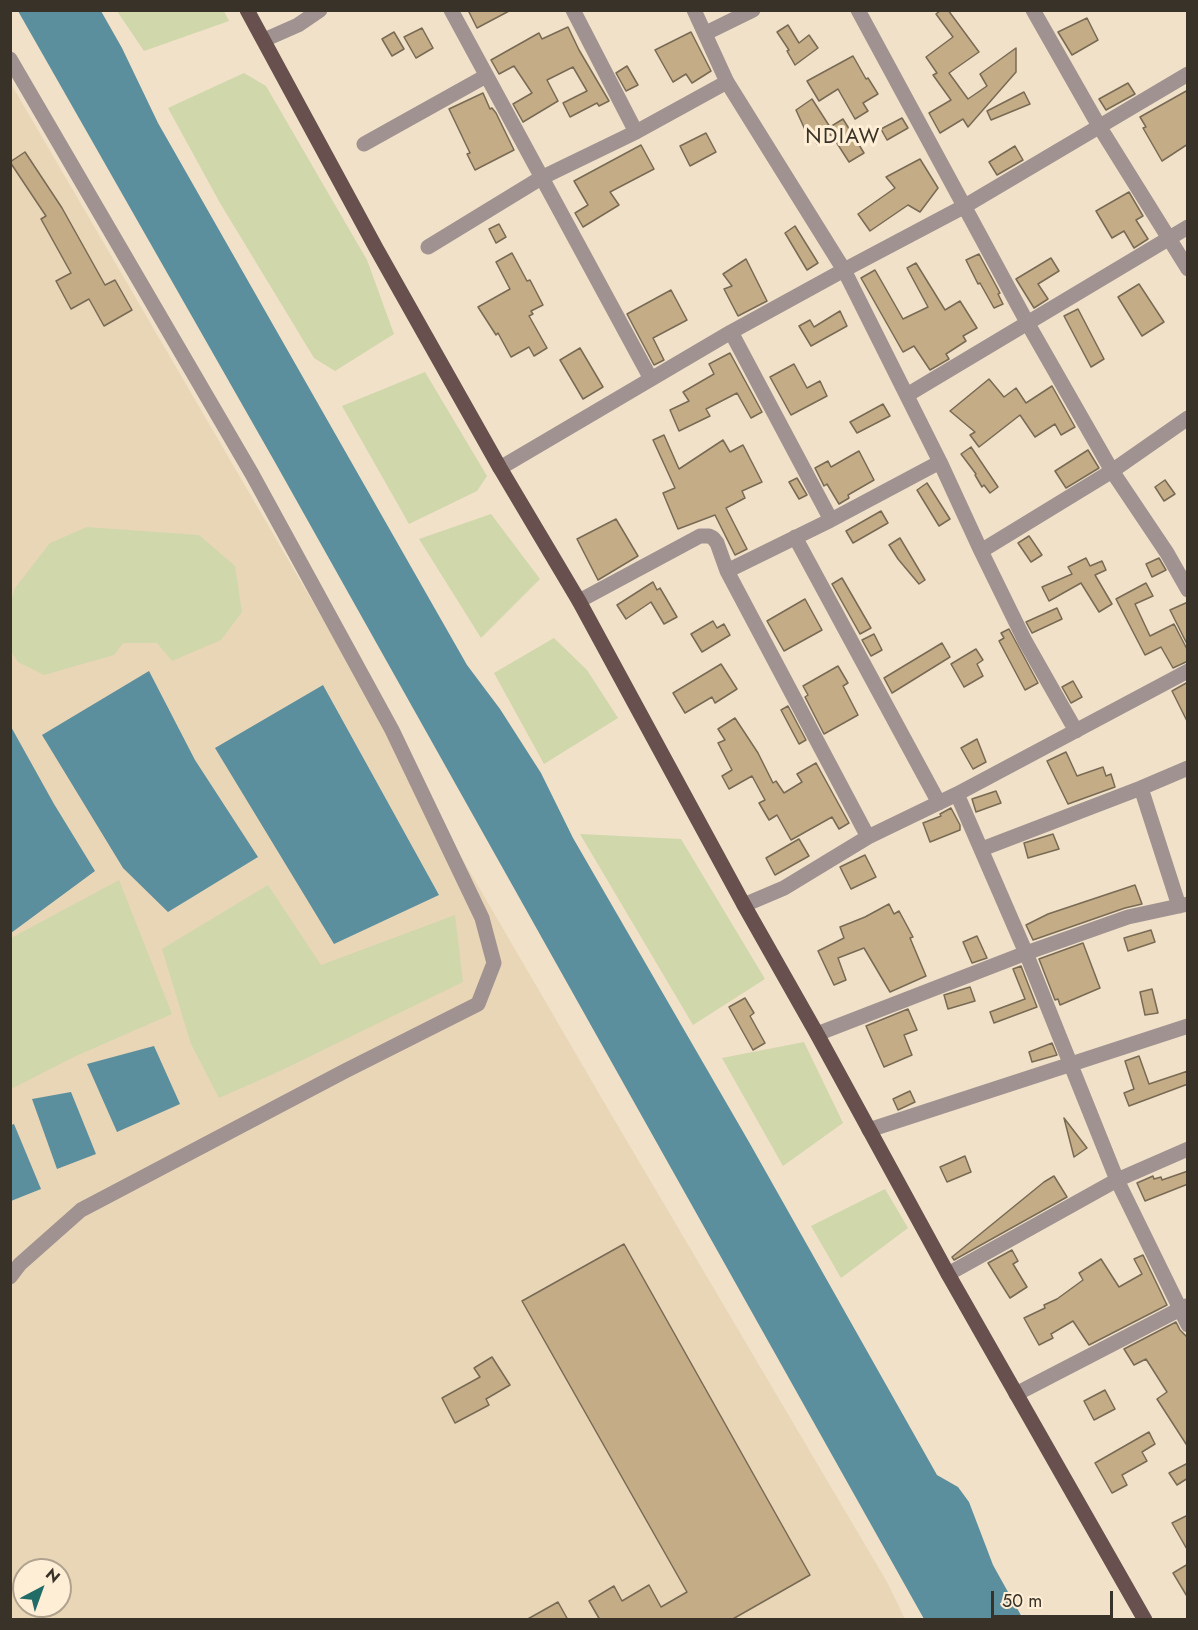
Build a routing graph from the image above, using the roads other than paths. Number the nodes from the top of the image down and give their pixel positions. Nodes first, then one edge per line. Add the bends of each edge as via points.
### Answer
1 (247, 10) edge
2 (320, 10) edge
3 (451, 10) edge
4 (573, 10) edge
5 (694, 10) edge
6 (753, 10) edge
7 (858, 10) edge
8 (1033, 10) edge
9 (706, 33) junction
10 (264, 40) junction
11 (10, 59) edge
12 (1188, 74) edge
13 (486, 76) junction
14 (727, 81) junction
15 (1099, 126) junction
16 (636, 132) junction
17 (364, 144) dead end
18 (541, 178) junction
19 (965, 206) junction
20 (1188, 227) edge
21 (1169, 240) junction
22 (428, 247) dead end
23 (1188, 269) edge
24 (844, 270) junction
25 (1028, 324) junction
26 (731, 332) junction
27 (651, 379) junction
28 (908, 395) junction
29 (1188, 418) edge
30 (940, 462) junction
31 (500, 468) junction
32 (1112, 471) junction
33 (831, 520) junction
34 (795, 537) junction
35 (981, 551) junction
36 (727, 571) junction
37 (1188, 590) edge
38 (579, 601) junction
39 (1188, 671) edge
40 (1076, 731) junction
41 (1188, 768) edge
42 (1141, 788) junction
43 (957, 794) junction
44 (939, 803) junction
45 (868, 837) junction
46 (982, 849) junction
47 (744, 905) junction
48 (1183, 905) edge
49 (1026, 953) junction
50 (1188, 1026) edge
51 (817, 1034) junction
52 (1071, 1064) junction
53 (869, 1130) junction
54 (1188, 1149) edge
55 (1118, 1180) junction
56 (948, 1274) junction
57 (10, 1277) edge
58 (1183, 1308) edge
59 (1188, 1325) edge
60 (1016, 1394) junction
61 (1144, 1620) edge

1 - 10 main road
2 - 10 street
3 - 13 street
4 - 16 street
5 - 9 street
6 - 9 street
7 - 19 street
8 - 15 street
9 - 14 street
10 - 31 main road
11 - 57 street via 252,474 392,730 482,918 494,963 478,1004 81,1210
12 - 15 street
13 - 17 street
13 - 18 street
14 - 16 street
14 - 24 street
15 - 19 street
15 - 21 street
16 - 18 street
18 - 22 street
18 - 27 street
19 - 24 street
19 - 25 street
20 - 21 street
21 - 23 street
21 - 25 street
24 - 26 street
24 - 28 street
25 - 28 street
25 - 32 street
26 - 27 street
26 - 33 street
27 - 31 street
28 - 30 street
29 - 32 street
30 - 33 street
30 - 35 street
31 - 38 main road
32 - 35 street
32 - 37 street
33 - 34 street
34 - 36 street
34 - 44 street
35 - 40 street via 1025,641
36 - 38 street via 717,543 708,536 700,536
36 - 45 street
38 - 47 main road
39 - 40 street
40 - 43 street
41 - 42 street
42 - 46 street
42 - 48 street
43 - 44 street
43 - 46 street
44 - 45 street
45 - 47 street via 784,888
46 - 49 street
47 - 51 main road
48 - 49 street via 1128,917
49 - 51 street
49 - 52 street
50 - 52 street
51 - 53 main road
52 - 53 street
52 - 55 street
53 - 56 main road
54 - 55 street
55 - 56 street
55 - 58 street
56 - 60 main road
58 - 59 street
58 - 60 street
60 - 61 main road

